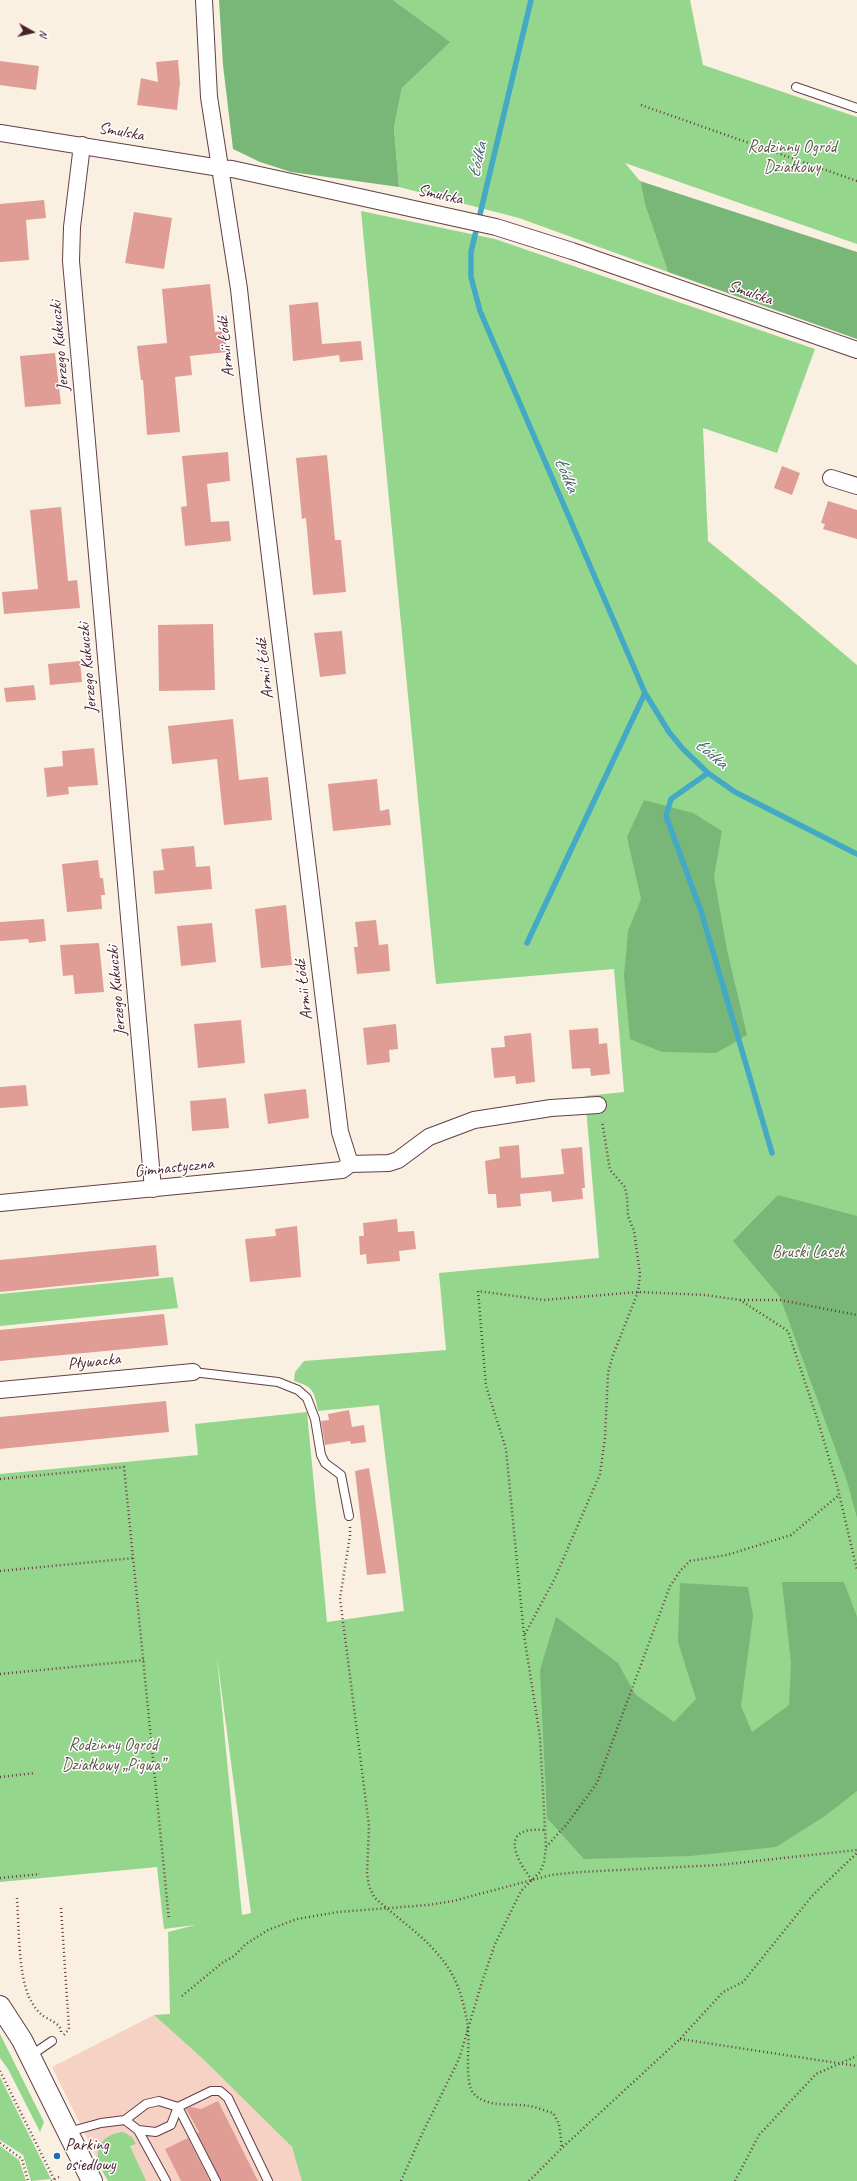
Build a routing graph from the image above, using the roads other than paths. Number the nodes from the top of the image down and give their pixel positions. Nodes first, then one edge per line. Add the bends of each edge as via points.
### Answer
1 (204, 0) edge
2 (796, 87) dead end
3 (857, 108) edge
4 (0, 133) edge
5 (82, 145) junction
6 (220, 168) junction
7 (857, 350) edge
8 (831, 478) dead end
9 (857, 486) edge
10 (598, 1105) road end
11 (350, 1164) junction
12 (153, 1189) junction
13 (0, 1203) edge
14 (193, 1372) joint
15 (0, 1390) edge
16 (348, 1516) road end
17 (0, 2006) edge
18 (52, 2041) road end
19 (30, 2056) junction
20 (178, 2107) junction
21 (125, 2120) junction
22 (138, 2130) junction
23 (68, 2132) junction
24 (92, 2181) edge
25 (166, 2181) edge
26 (216, 2181) edge
27 (268, 2181) edge

1 - 6 street, Armii Łódź via 210,97
2 - 3 lane
4 - 5 street, Smulska
5 - 6 street, Smulska
5 - 12 street, Jerzego Kukuczki via 72,227 71,261
6 - 7 street, Smulska via 232,168 496,227
6 - 11 street, Armii Łódź via 239,289 340,1132
8 - 9 street
10 - 11 street, Gimnastyczna via 551,1108 474,1120 429,1137 398,1160 389,1163
11 - 12 street, Gimnastyczna via 342,1170
12 - 13 street, Gimnastyczna
14 - 15 street, Pływacka
14 - 16 lane via 278,1382 298,1390 307,1398 324,1463 341,1475
17 - 19 street
18 - 19 lane
19 - 23 street
20 - 21 lane via 159,2101 146,2104
20 - 22 lane via 171,2125 156,2132
20 - 26 lane
20 - 27 lane via 211,2091 220,2091 228,2098
21 - 22 lane
21 - 23 lane via 101,2123
22 - 25 lane
23 - 24 street

